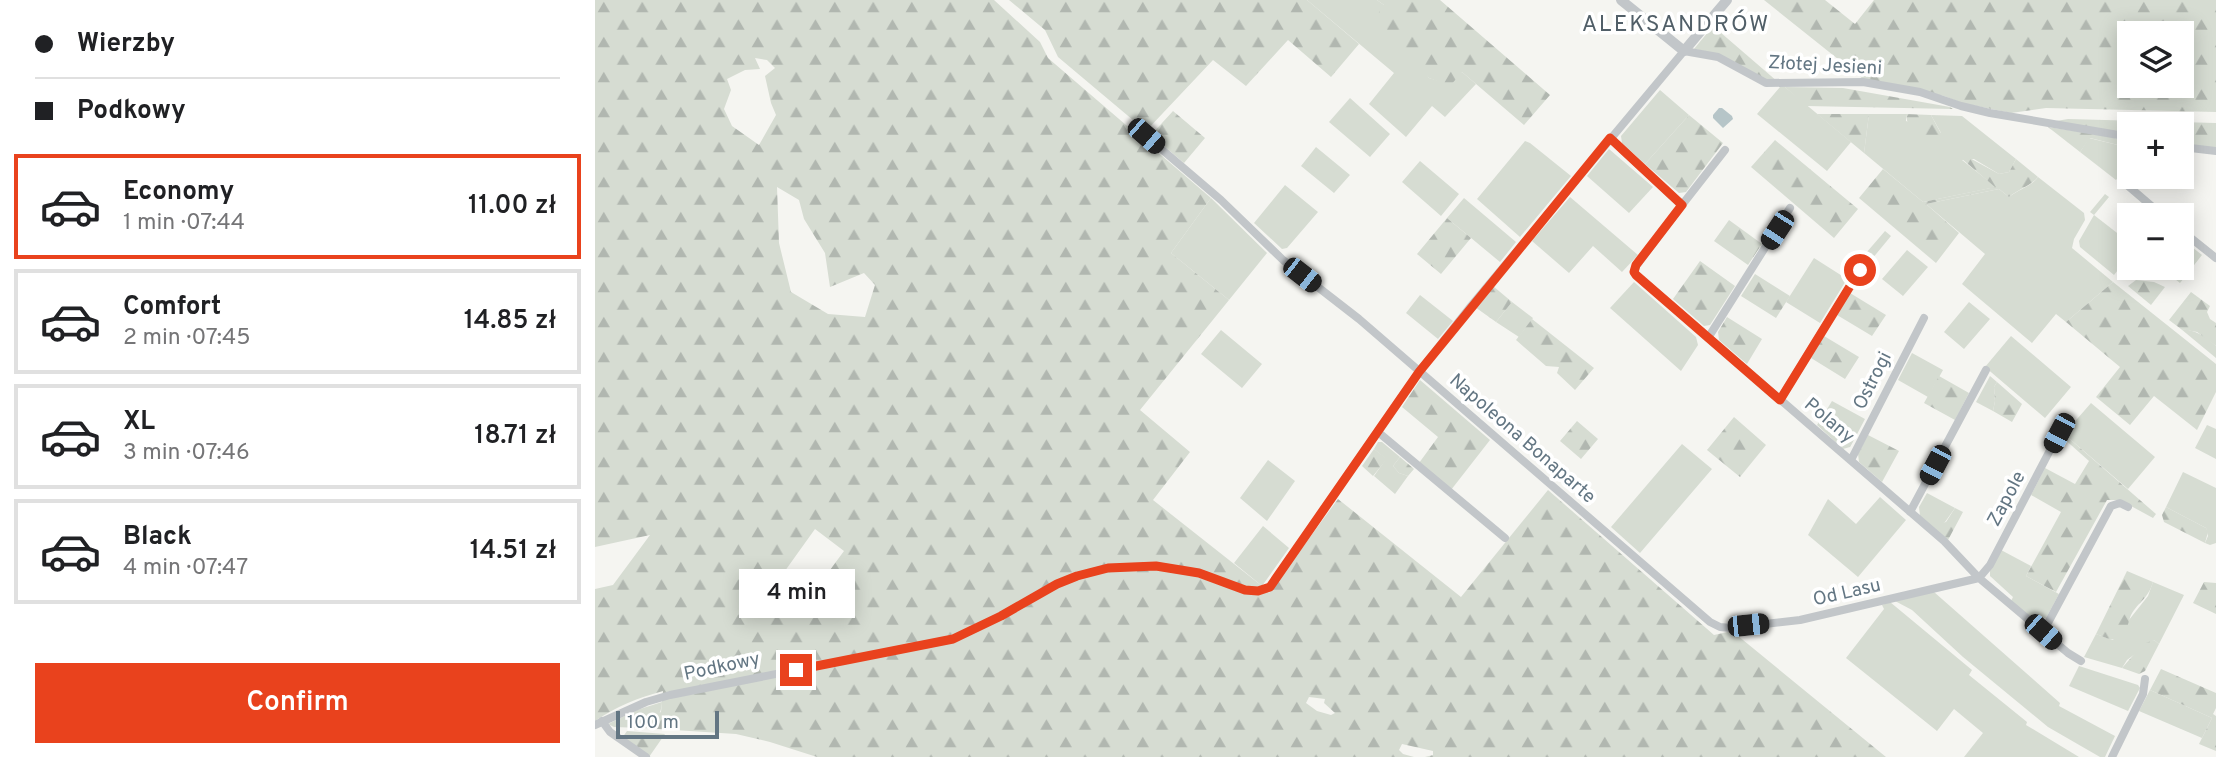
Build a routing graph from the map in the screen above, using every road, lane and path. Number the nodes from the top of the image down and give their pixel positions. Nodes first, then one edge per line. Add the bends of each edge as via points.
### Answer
1 (1621, 0) edge
2 (1727, 0) edge
3 (1684, 51) junction
4 (2117, 134) edge
5 (1146, 136) dead end
6 (1610, 138) junction
7 (2194, 148) edge
8 (1725, 149) dead end
9 (2216, 151) edge
10 (2132, 189) edge
11 (2148, 203) edge
12 (1682, 205) junction
13 (1790, 208) dead end
14 (2194, 241) edge
15 (2216, 258) edge
16 (1863, 265) dead end
17 (1924, 318) dead end
18 (1708, 338) junction
19 (1986, 370) dead end
20 (1419, 372) junction
21 (1780, 400) junction
22 (1378, 432) junction
23 (2059, 433) dead end
24 (1850, 460) junction
25 (2128, 507) dead end
26 (1910, 512) junction
27 (1505, 538) dead end
28 (1979, 578) junction
29 (1720, 627) joint
30 (2043, 632) junction
31 (2081, 662) dead end
32 (2145, 679) dead end
33 (598, 723) edge
34 (646, 757) edge
35 (2112, 757) edge

1 - 3 street, Złotej Jesieni
2 - 3 street, Podkowy
3 - 4 street, Złotej Jesieni via 1718,57 1776,85 1863,82 1920,92 1990,113
3 - 6 street, Podkowy
5 - 20 street, Napoleona Bonaparte via 1283,260
6 - 12 street
6 - 20 street, Podkowy
7 - 9 street
8 - 12 street
10 - 11 street
12 - 18 street, Polany via 1634,272
13 - 18 street
14 - 15 street
16 - 21 street
17 - 24 street, Ostrogi
18 - 21 street, Polany
19 - 26 street
20 - 22 street, Podkowy
20 - 29 street, Napoleona Bonaparte
21 - 24 street, Polany
22 - 27 street
22 - 33 street, Podkowy via 1270,587 1245,590 1177,569 1108,568 1057,584 953,639 670,695
23 - 28 street, Zapole
24 - 26 street, Polany
25 - 30 street via 2120,503 2111,506
26 - 28 street, Polany
28 - 29 street, Od Lasu via 1800,620
28 - 30 street, Polany
30 - 31 street, Polany
32 - 35 street via 2143,694
33 - 34 street

